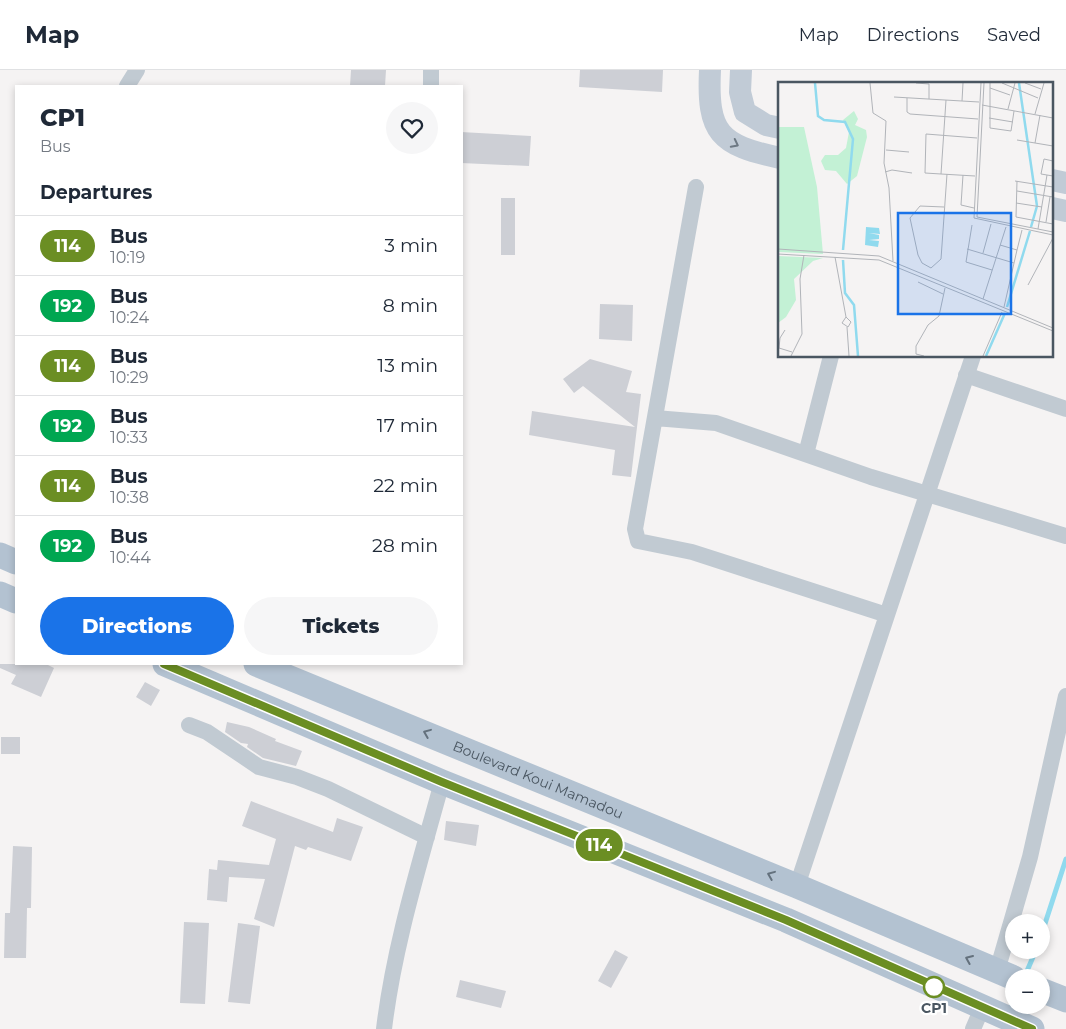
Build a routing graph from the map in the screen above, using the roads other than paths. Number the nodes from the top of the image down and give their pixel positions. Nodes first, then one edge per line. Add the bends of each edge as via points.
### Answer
1 (137, 70) edge
2 (431, 70) edge
3 (710, 70) edge
4 (741, 70) edge
5 (128, 85) edge
6 (431, 85) edge
7 (745, 112) junction
8 (713, 123) junction
9 (778, 128) edge
10 (778, 158) edge
11 (696, 187) dead end
12 (830, 358) edge
13 (972, 358) edge
14 (966, 375) junction
15 (1066, 409) edge
16 (655, 418) junction
17 (806, 454) junction
18 (927, 495) junction
19 (1066, 536) edge
20 (0, 555) edge
21 (15, 562) edge
22 (0, 594) edge
23 (15, 600) edge
24 (886, 615) junction
25 (166, 665) edge
26 (258, 665) edge
27 (1066, 696) edge
28 (189, 725) dead end
29 (442, 782) junction
30 (427, 837) junction
31 (797, 886) junction
32 (1006, 969) edge
33 (1005, 975) edge
34 (1050, 994) edge
35 (1066, 1000) edge
36 (978, 1019) edge
37 (384, 1029) edge
38 (1032, 1029) edge

1 - 5 street
2 - 6 street
3 - 8 street
4 - 7 street via 740,92
7 - 8 street
7 - 9 street via 766,125
8 -> 10 street via 728,141 753,152
11 - 16 street
12 - 17 street
13 - 14 street
14 - 15 street
14 - 18 street
16 - 17 street via 716,423
16 - 24 street via 635,529 638,541 692,552
17 - 18 street
18 - 19 street
18 - 24 street
20 - 21 main road
22 - 23 main road
24 - 31 street
25 - 29 main road
31 -> 26 main road, Boulevard Koui Mamadou
27 - 32 street
28 - 30 street via 207,732 259,767 297,777
29 - 30 street
29 - 36 main road via 786,920
30 - 37 street via 408,905
33 -> 31 main road, Boulevard Koui Mamadou
33 - 36 main road
34 - 35 main road
36 - 38 main road

